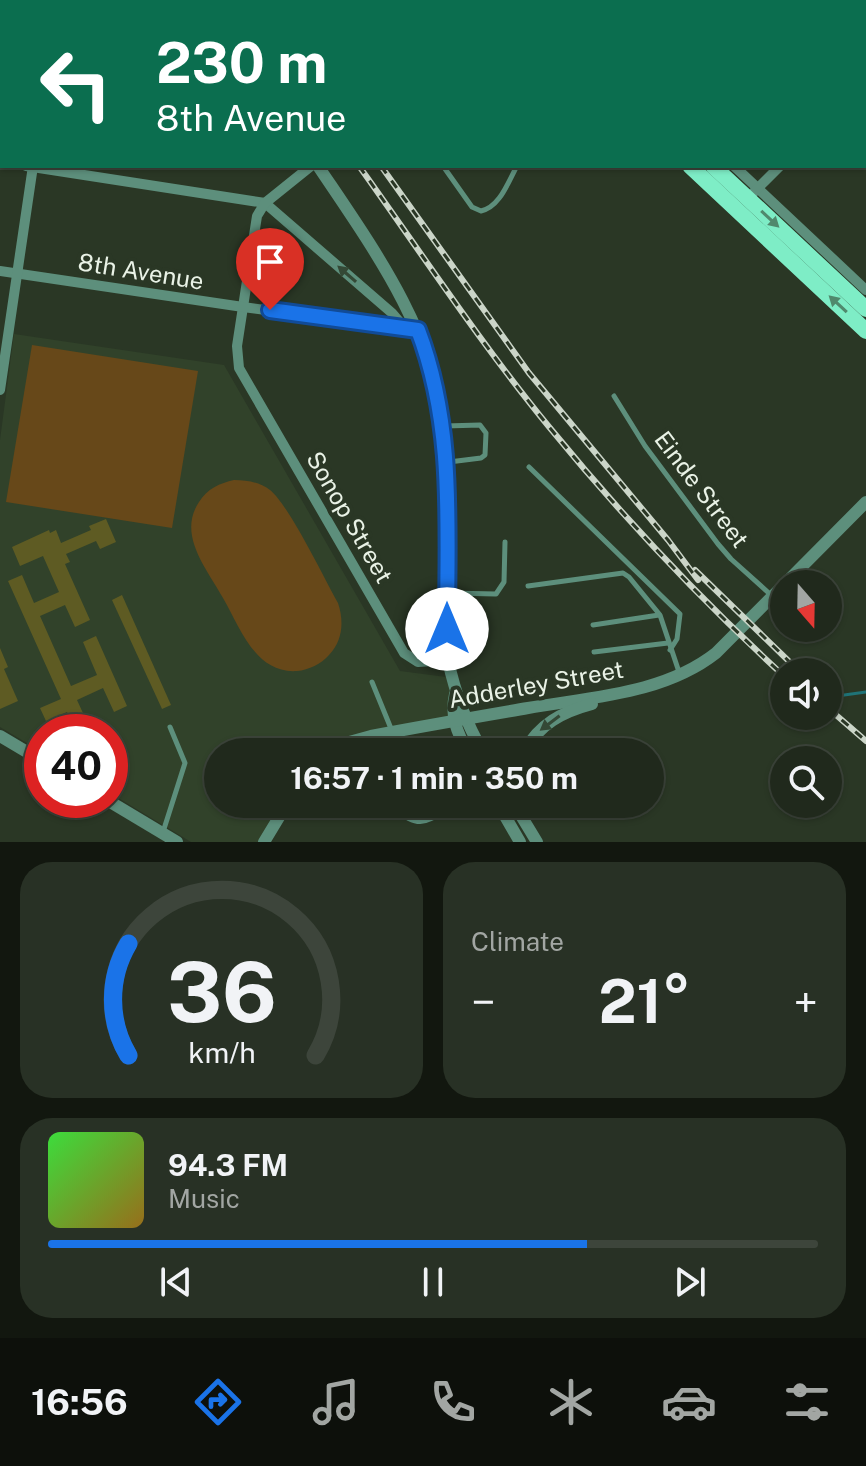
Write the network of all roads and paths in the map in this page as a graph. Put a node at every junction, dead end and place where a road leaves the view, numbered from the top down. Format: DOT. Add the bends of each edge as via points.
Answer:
graph roads {
  1 [pos="33,168"];
  2 [pos="46,168"];
  3 [pos="309,168"];
  4 [pos="319,168"];
  5 [pos="444,168"];
  6 [pos="516,168"];
  7 [pos="693,168"];
  8 [pos="715,168"];
  9 [pos="735,168"];
  10 [pos="778,168"];
  11 [pos="747,199"];
  12 [pos="265,203"];
  13 [pos="0,271"];
  14 [pos="16,273"];
  15 [pos="866,290"];
  16 [pos="243,307"];
  17 [pos="866,309"];
  18 [pos="404,327"];
  19 [pos="418,330"];
  20 [pos="866,331"];
  21 [pos="0,390"];
  22 [pos="614,396"];
  23 [pos="444,426"];
  24 [pos="446,462"];
  25 [pos="529,467"];
  26 [pos="866,502"];
  27 [pos="505,542"];
  28 [pos="798,570"];
  29 [pos="528,586"];
  30 [pos="447,593"];
  31 [pos="770,594"];
  32 [pos="770,598"];
  33 [pos="660,615"];
  34 [pos="593,625"];
  35 [pos="668,643"];
  36 [pos="670,650"];
  37 [pos="594,652"];
  38 [pos="448,660"];
  39 [pos="678,677"];
  40 [pos="372,682"];
  41 [pos="460,719"];
  42 [pos="170,727"];
  43 [pos="393,732"];
  44 [pos="0,736"];
  45 [pos="363,738"];
  46 [pos="460,738"];
  47 [pos="473,738"];
  48 [pos="533,738"];
  49 [pos="24,750"];
  50 [pos="128,813"];
  51 [pos="279,818"];
  52 [pos="406,818"];
  53 [pos="431,818"];
  54 [pos="506,818"];
  55 [pos="523,818"];
  56 [pos="162,833"];
  57 [pos="177,842"];
  58 [pos="264,842"];
  59 [pos="520,842"];
  60 [pos="537,842"];
  1 -- 14 [label="street"];
  2 -- 12 [label="street"];
  3 -- 12 [label="street"];
  4 -- 19 [label="street" via="396,286"];
  5 -- 6 [label="lane" via="472,207 481,211 501,196"];
  7 -- 11 [label="main road"];
  8 -- 11 [label="main road"];
  9 -- 11 [label="street"];
  10 -- 11 [label="street"];
  11 -- 15 [label="street"];
  11 -- 17 [label="main road, one-way"];
  20 -- 11 [label="main road, one-way"];
  12 -- 16 [label="street" via="257,216"];
  18 -- 12 [label="street, one-way"];
  13 -- 14 [label="street, 8th Avenue"];
  14 -- 16 [label="street, 8th Avenue"];
  14 -- 21 [label="street"];
  16 -- 18 [label="street, 8th Avenue"];
  16 -- 38 [label="street, Sonop Street" via="240,372 404,653 418,662"];
  18 -- 19 [label="street, 8th Avenue"];
  19 -- 23 [label="street"];
  22 -- 31 [label="lane, Einde Street" via="718,544"];
  23 -- 24 [label="street"];
  23 -- 24 [label="lane" via="480,425 486,433 481,458"];
  24 -- 30 [label="street"];
  25 -- 36 [label="lane" via="680,614"];
  26 -- 28 [label="street, Adderley Street"];
  27 -- 30 [label="lane" via="504,582 496,594"];
  29 -- 33 [label="lane" via="623,573"];
  30 -- 38 [label="street"];
  32 -- 39 [label="street, Adderley Street" via="716,653"];
  33 -- 34 [label="lane"];
  33 -- 35 [label="lane"];
  35 -- 36 [label="lane"];
  35 -- 37 [label="lane"];
  36 -- 39 [label="lane"];
  38 -- 41 [label="street" via="461,703"];
  39 -- 41 [label="street, Adderley Street"];
  39 -- 48 [label="street, one-way" via="573,709"];
  40 -- 43 [label="lane"];
  41 -- 43 [label="street, Adderley Street"];
  41 -- 46 [label="street"];
  41 -- 47 [label="street"];
  42 -- 56 [label="lane" via="185,763"];
  43 -- 45 [label="street, Adderley Street"];
  44 -- 49 [label="street"];
  50 -- 56 [label="street"];
  51 -- 58 [label="street"];
  52 -- 53 [label="lane" via="416,823"];
  54 -- 59 [label="street"];
  55 -- 60 [label="street"];
  56 -- 57 [label="street"];
}
